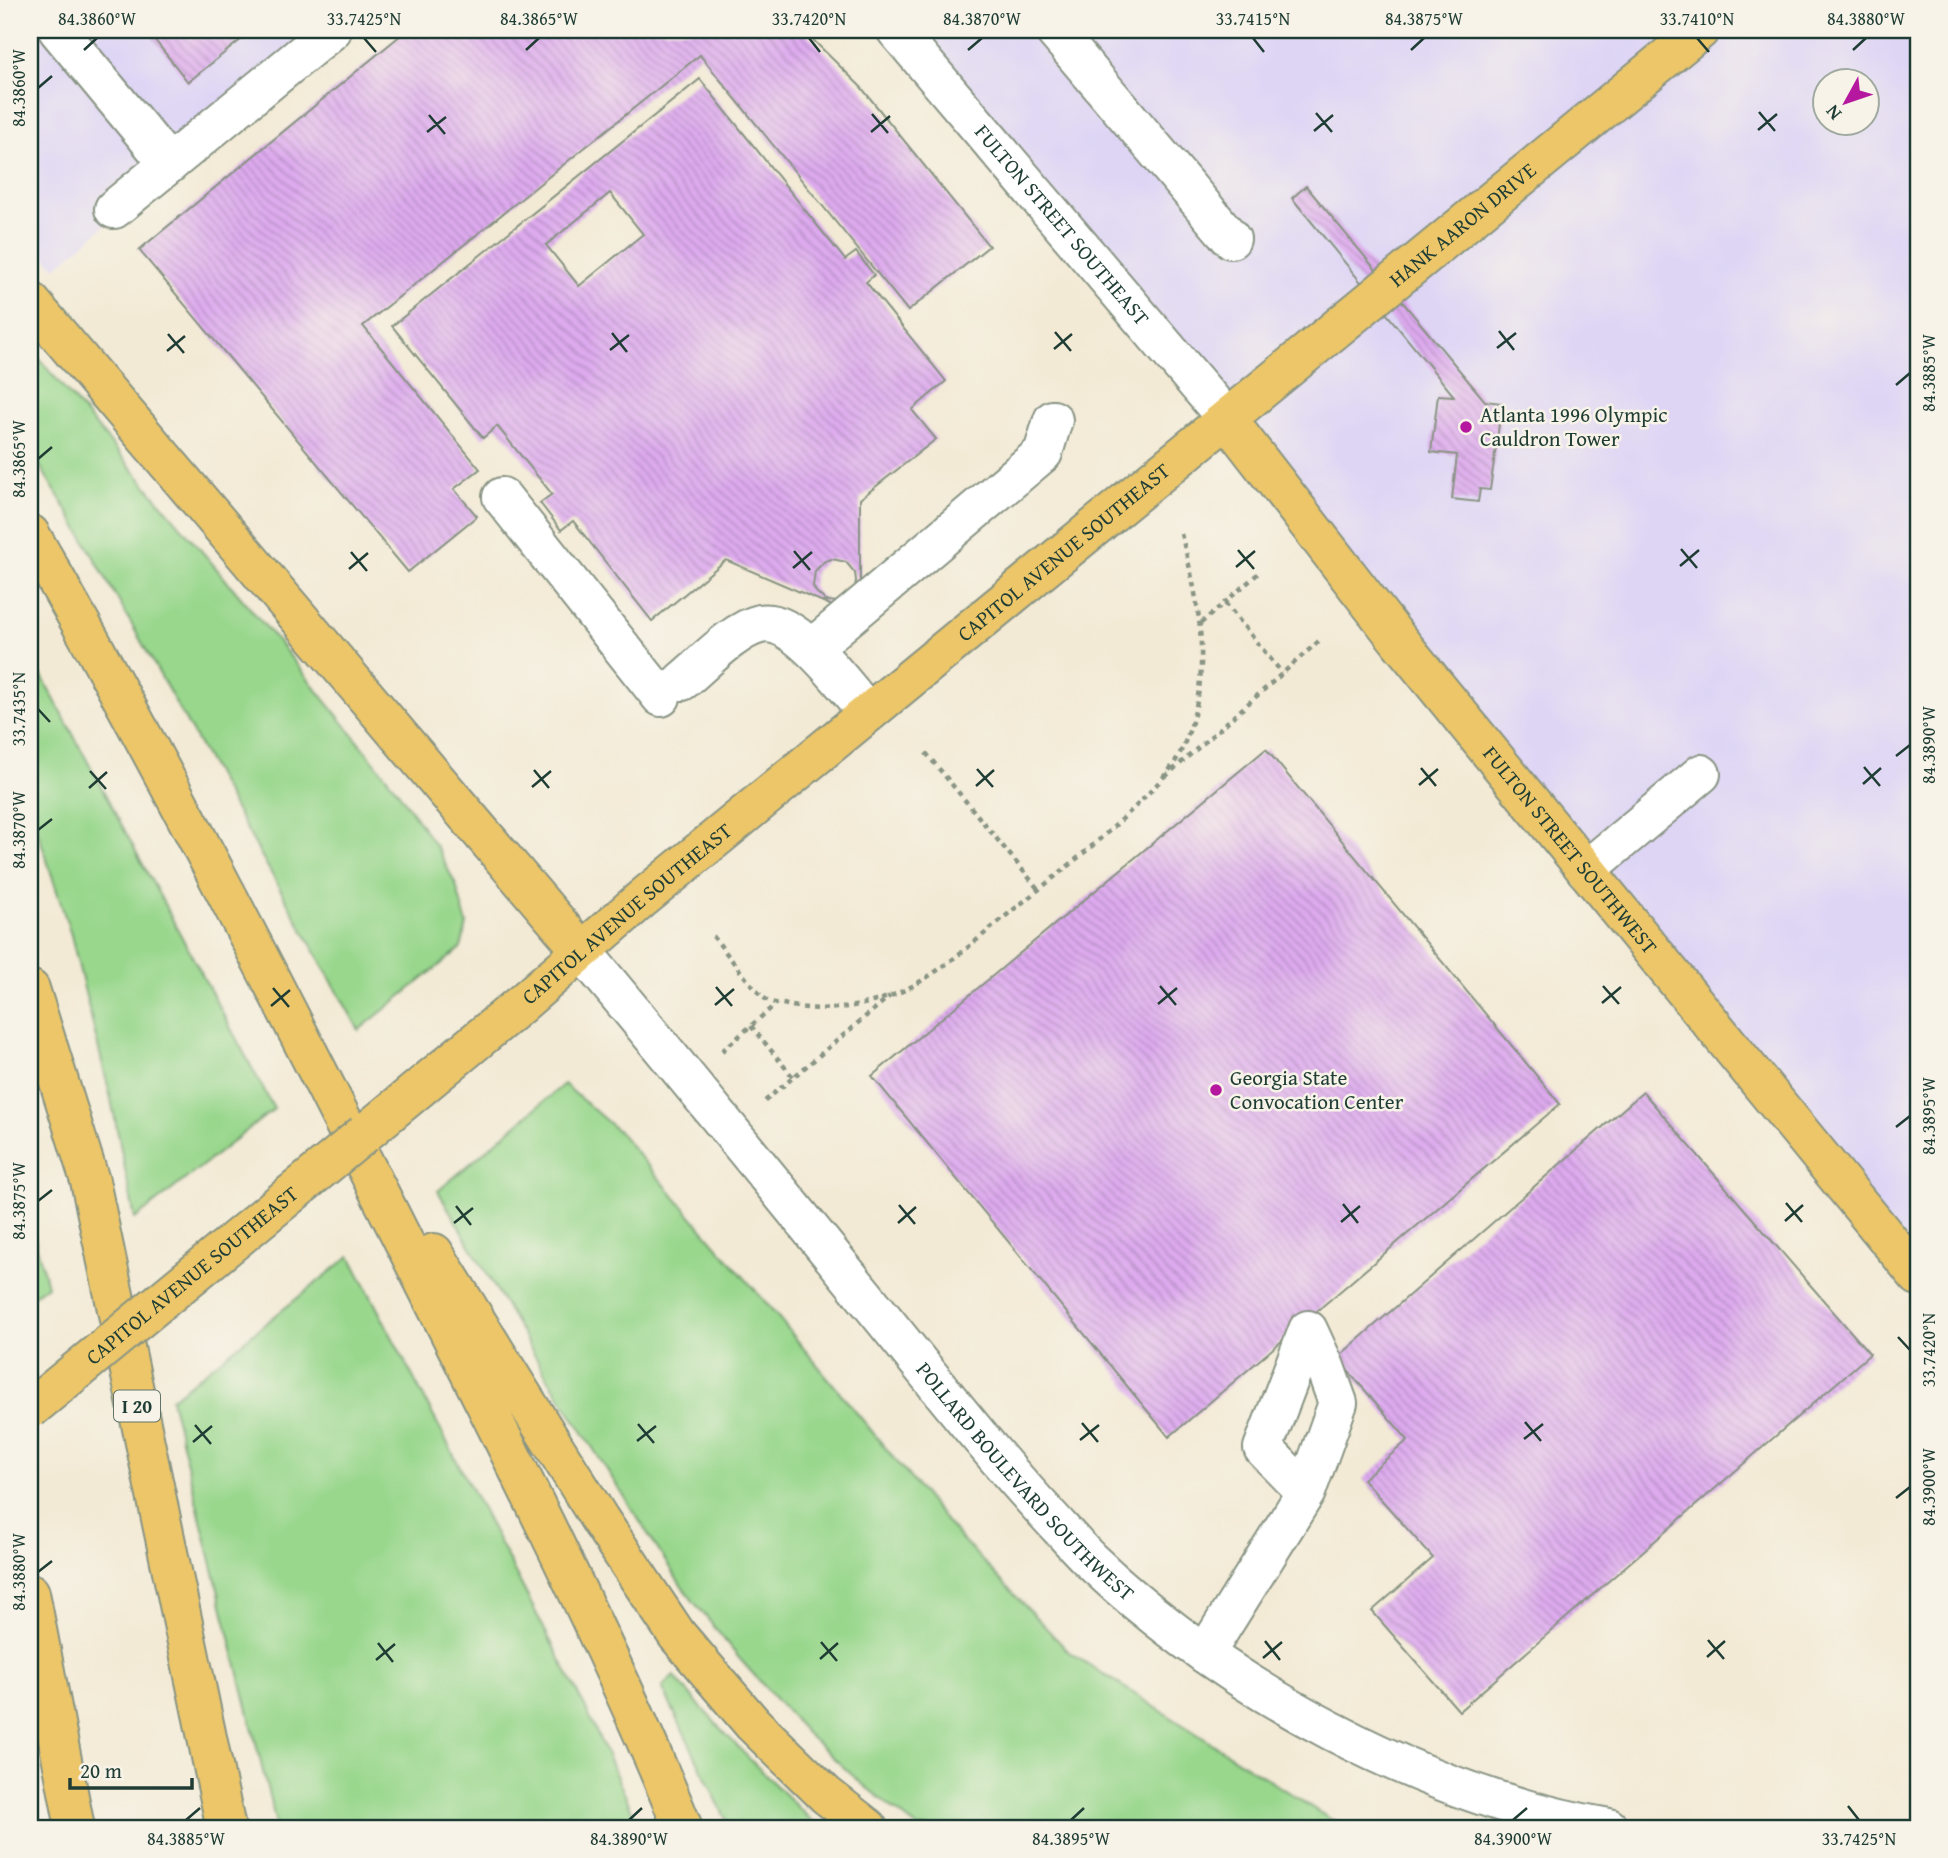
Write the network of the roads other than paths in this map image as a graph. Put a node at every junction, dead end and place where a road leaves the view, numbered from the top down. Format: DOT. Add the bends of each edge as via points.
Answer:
graph roads {
  1 [pos="58,30"];
  2 [pos="332,30"];
  3 [pos="895,30"];
  4 [pos="1054,30"];
  5 [pos="1700,30"];
  6 [pos="169,164"];
  7 [pos="114,209"];
  8 [pos="1231,239"];
  9 [pos="30,302"];
  10 [pos="1227,419"];
  11 [pos="1053,421"];
  12 [pos="502,497"];
  13 [pos="30,534"];
  14 [pos="812,648"];
  15 [pos="868,713"];
  16 [pos="1701,774"];
  17 [pos="1586,870"];
  18 [pos="581,950"];
  19 [pos="30,989"];
  20 [pos="313,1060"];
  21 [pos="1915,1266"];
  22 [pos="30,1409"];
  23 [pos="1306,1492"];
  24 [pos="30,1593"];
  25 [pos="1205,1654"];
  26 [pos="75,1828"];
  27 [pos="226,1828"];
  28 [pos="683,1828"];
  29 [pos="868,1828"];
  30 [pos="1609,1828"];
  1 -- 6 [label="street"];
  2 -- 6 [label="street"];
  3 -- 10 [label="street, FULTON STREET SOUTHEAST"];
  4 -- 8 [label="street"];
  5 -- 10 [label="main road, HANK AARON DRIVE"];
  6 -- 7 [label="street"];
  9 -- 18 [label="main road"];
  10 -- 15 [label="main road, CAPITOL AVENUE SOUTHEAST"];
  10 -- 17 [label="main road, FULTON STREET SOUTHWEST" via="1400,642"];
  11 -- 14 [label="street" via="1043,453"];
  12 -- 14 [label="street" via="671,689 739,634 761,624 782,626"];
  13 -- 20 [label="main road"];
  14 -- 15 [label="street"];
  15 -- 18 [label="main road, CAPITOL AVENUE SOUTHEAST"];
  16 -- 17 [label="street"];
  17 -- 21 [label="main road, FULTON STREET SOUTHWEST"];
  18 -- 22 [label="main road, CAPITOL AVENUE SOUTHEAST, bridge"];
  18 -- 25 [label="street, POLLARD BOULEVARD SOUTHWEST" via="1010,1474 1090,1559"];
  19 -- 27 [label="main road, I 20" via="90,1181"];
  20 -- 28 [label="main road" via="564,1562 640,1722"];
  20 -- 29 [label="main road" via="593,1509 677,1635 753,1724 825,1795"];
  23 -- 25 [label="street"];
  24 -- 26 [label="main road"];
  25 -- 30 [label="street, POLLARD BOULEVARD SOUTHWEST" via="1307,1718 1392,1758 1469,1791"];
}
